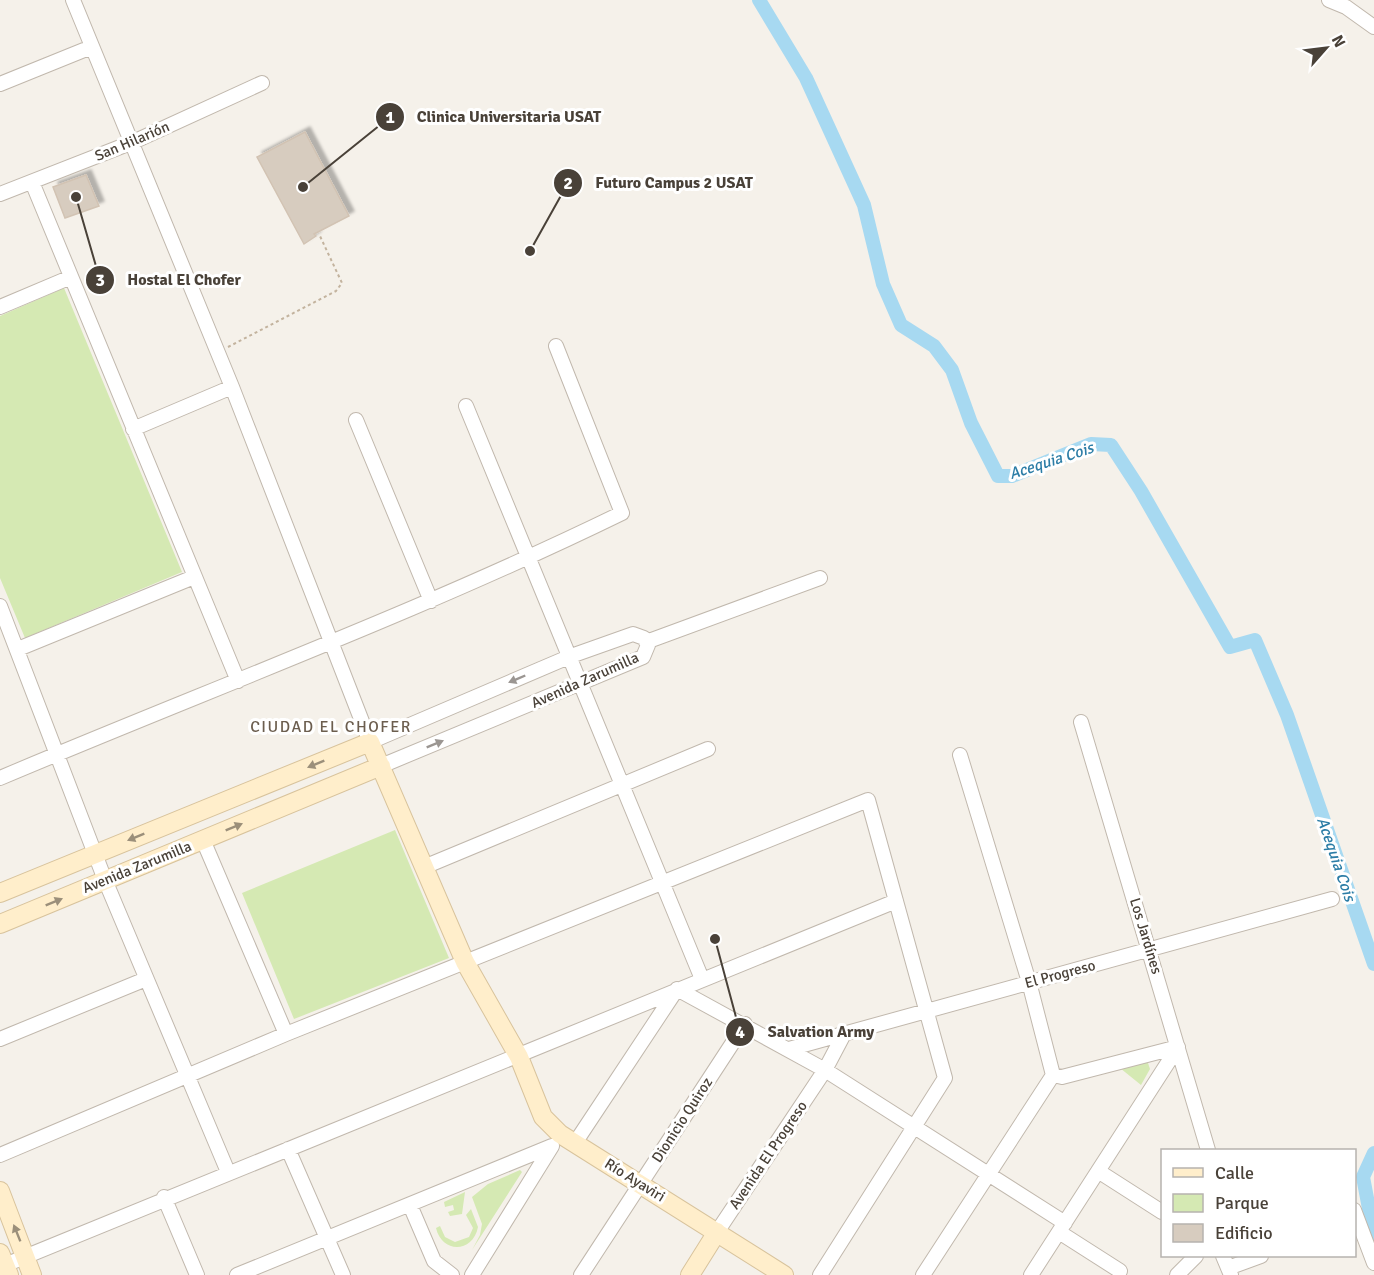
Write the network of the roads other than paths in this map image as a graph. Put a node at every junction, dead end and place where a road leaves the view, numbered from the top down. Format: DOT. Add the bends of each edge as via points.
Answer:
graph roads {
  1 [pos="73,0"];
  2 [pos="1329,0"];
  3 [pos="1374,27"];
  4 [pos="92,50"];
  5 [pos="262,83"];
  6 [pos="0,84"];
  7 [pos="133,142"];
  8 [pos="32,182"];
  9 [pos="1,190"];
  10 [pos="71,277"];
  11 [pos="0,307"];
  12 [pos="556,346"];
  13 [pos="232,387"];
  14 [pos="466,406"];
  15 [pos="356,420"];
  16 [pos="134,429"];
  17 [pos="529,558"];
  18 [pos="194,577"];
  19 [pos="820,578"];
  20 [pos="431,601"];
  21 [pos="0,606"];
  22 [pos="646,642"];
  23 [pos="331,643"];
  24 [pos="18,649"];
  25 [pos="571,656"];
  26 [pos="238,681"];
  27 [pos="582,684"];
  28 [pos="1081,722"];
  29 [pos="370,742"];
  30 [pos="708,749"];
  31 [pos="57,754"];
  32 [pos="960,755"];
  33 [pos="381,766"];
  34 [pos="0,778"];
  35 [pos="622,786"];
  36 [pos="203,840"];
  37 [pos="95,854"];
  38 [pos="424,867"];
  39 [pos="105,880"];
  40 [pos="662,883"];
  41 [pos="0,893"];
  42 [pos="1332,899"];
  43 [pos="896,901"];
  44 [pos="0,924"];
  45 [pos="1150,949"];
  46 [pos="465,962"];
  47 [pos="146,979"];
  48 [pos="702,979"];
  49 [pos="1029,982"];
  50 [pos="676,989"];
  51 [pos="927,1011"];
  52 [pos="745,1024"];
  53 [pos="286,1034"];
  54 [pos="844,1034"];
  55 [pos="0,1039"];
  56 [pos="1178,1047"];
  57 [pos="789,1049"];
  58 [pos="519,1057"];
  59 [pos="825,1070"];
  60 [pos="1053,1075"];
  61 [pos="187,1076"];
  62 [pos="914,1127"];
  63 [pos="562,1141"];
  64 [pos="288,1149"];
  65 [pos="1208,1149"];
  66 [pos="0,1155"];
  67 [pos="1098,1171"];
  68 [pos="228,1172"];
  69 [pos="988,1175"];
  70 [pos="640,1184"];
  71 [pos="0,1191"];
  72 [pos="164,1197"];
  73 [pos="410,1205"];
  74 [pos="1161,1211"];
  75 [pos="1356,1218"];
  76 [pos="1062,1228"];
  77 [pos="717,1232"];
  78 [pos="328,1240"];
  79 [pos="26,1255"];
  80 [pos="1195,1257"];
  81 [pos="1258,1257"];
  82 [pos="1374,1263"];
  83 [pos="3,1265"];
  84 [pos="1228,1266"];
  85 [pos="1120,1271"];
  86 [pos="1036,1273"];
  87 [pos="32,1275"];
  88 [pos="197,1275"];
  89 [pos="237,1275"];
  90 [pos="343,1275"];
  91 [pos="452,1275"];
  92 [pos="472,1275"];
  93 [pos="580,1275"];
  94 [pos="690,1275"];
  95 [pos="784,1275"];
  96 [pos="820,1275"];
  97 [pos="923,1275"];
  98 [pos="1177,1275"];
  1 -- 4 [label="street"];
  2 -- 3 [label="street"];
  4 -- 6 [label="street"];
  4 -- 7 [label="street"];
  5 -- 7 [label="street, San Hilarión"];
  7 -- 8 [label="street, San Hilarión"];
  7 -- 13 [label="street"];
  8 -- 9 [label="street, San Hilarión"];
  8 -- 10 [label="street"];
  10 -- 11 [label="street"];
  10 -- 16 [label="street"];
  12 -- 17 [label="street" via="622,513"];
  13 -- 16 [label="street"];
  13 -- 23 [label="street"];
  14 -- 17 [label="street"];
  15 -- 20 [label="street"];
  16 -- 18 [label="street"];
  17 -- 20 [label="street"];
  17 -- 25 [label="street"];
  18 -- 24 [label="street"];
  18 -- 26 [label="street"];
  19 -- 22 [label="street"];
  20 -- 23 [label="street"];
  21 -- 24 [label="street"];
  22 -- 25 [label="street, Avenida Zarumilla" via="633,634"];
  22 -- 27 [label="street, Avenida Zarumilla" via="643,657"];
  23 -- 26 [label="street"];
  23 -- 29 [label="street"];
  24 -- 31 [label="street"];
  25 -- 27 [label="street"];
  25 -- 29 [label="street, Avenida Zarumilla, one-way"];
  26 -- 31 [label="street"];
  33 -- 27 [label="street, Avenida Zarumilla, one-way"];
  27 -- 35 [label="street"];
  28 -- 45 [label="street, Los Jardínes"];
  29 -- 33 [label="street, Río Ayaviri"];
  29 -- 37 [label="street, Avenida Zarumilla, one-way"];
  30 -- 35 [label="street"];
  31 -- 34 [label="street"];
  31 -- 37 [label="street"];
  32 -- 49 [label="street"];
  36 -- 33 [label="street, Avenida Zarumilla, one-way"];
  33 -- 38 [label="street, Río Ayaviri"];
  35 -- 38 [label="street"];
  35 -- 40 [label="street"];
  36 -- 39 [label="street, Avenida Zarumilla"];
  36 -- 53 [label="street"];
  37 -- 39 [label="street"];
  37 -- 41 [label="street, Avenida Zarumilla"];
  38 -- 46 [label="street, Río Ayaviri"];
  44 -- 39 [label="street, Avenida Zarumilla, one-way"];
  39 -- 47 [label="street"];
  40 -- 43 [label="street" via="868,800"];
  40 -- 46 [label="street"];
  40 -- 48 [label="street"];
  42 -- 45 [label="street, El Progreso"];
  43 -- 48 [label="street"];
  43 -- 51 [label="street"];
  45 -- 49 [label="street, El Progreso"];
  45 -- 56 [label="street, Los Jardínes"];
  46 -- 53 [label="street"];
  46 -- 58 [label="street, Río Ayaviri"];
  47 -- 55 [label="street"];
  47 -- 61 [label="street"];
  48 -- 50 [label="street"];
  49 -- 51 [label="street, El Progreso"];
  49 -- 60 [label="street"];
  50 -- 52 [label="street"];
  50 -- 58 [label="street"];
  50 -- 63 [label="street"];
  51 -- 54 [label="street, El Progreso"];
  51 -- 62 [label="street" via="945,1078"];
  52 -- 57 [label="street"];
  52 -- 70 [label="street, Dionicio Quiroz"];
  53 -- 61 [label="street"];
  54 -- 57 [label="street, El Progreso"];
  54 -- 59 [label="street, Avenida El Progreso"];
  56 -- 60 [label="street" via="1062,1077"];
  56 -- 65 [label="street, Los Jardínes"];
  56 -- 67 [label="street"];
  57 -- 59 [label="street"];
  58 -- 63 [label="street, Río Ayaviri" via="543,1117"];
  58 -- 64 [label="street"];
  59 -- 62 [label="street"];
  59 -- 77 [label="street, Avenida El Progreso"];
  60 -- 69 [label="street"];
  61 -- 66 [label="street"];
  61 -- 68 [label="street"];
  62 -- 69 [label="street"];
  62 -- 96 [label="street"];
  63 -- 70 [label="street, Río Ayaviri"];
  63 -- 73 [label="street"];
  63 -- 92 [label="street"];
  64 -- 68 [label="street"];
  64 -- 78 [label="street"];
  67 -- 74 [label="street"];
  67 -- 76 [label="street"];
  68 -- 72 [label="street"];
  69 -- 76 [label="street"];
  69 -- 97 [label="street"];
  70 -- 77 [label="street, Río Ayaviri"];
  70 -- 93 [label="street, Dionicio Quiroz"];
  79 -- 71 [label="street, one-way"];
  72 -- 79 [label="street"];
  72 -- 88 [label="street"];
  73 -- 78 [label="street"];
  73 -- 91 [label="street" via="434,1261"];
  75 -- 82 [label="street"];
  76 -- 85 [label="street"];
  76 -- 86 [label="street"];
  77 -- 94 [label="street, Avenida El Progreso"];
  77 -- 95 [label="street, Río Ayaviri"];
  78 -- 89 [label="street"];
  78 -- 90 [label="street"];
  79 -- 83 [label="street"];
  79 -- 87 [label="street"];
  80 -- 98 [label="street"];
  81 -- 84 [label="street"];
}
